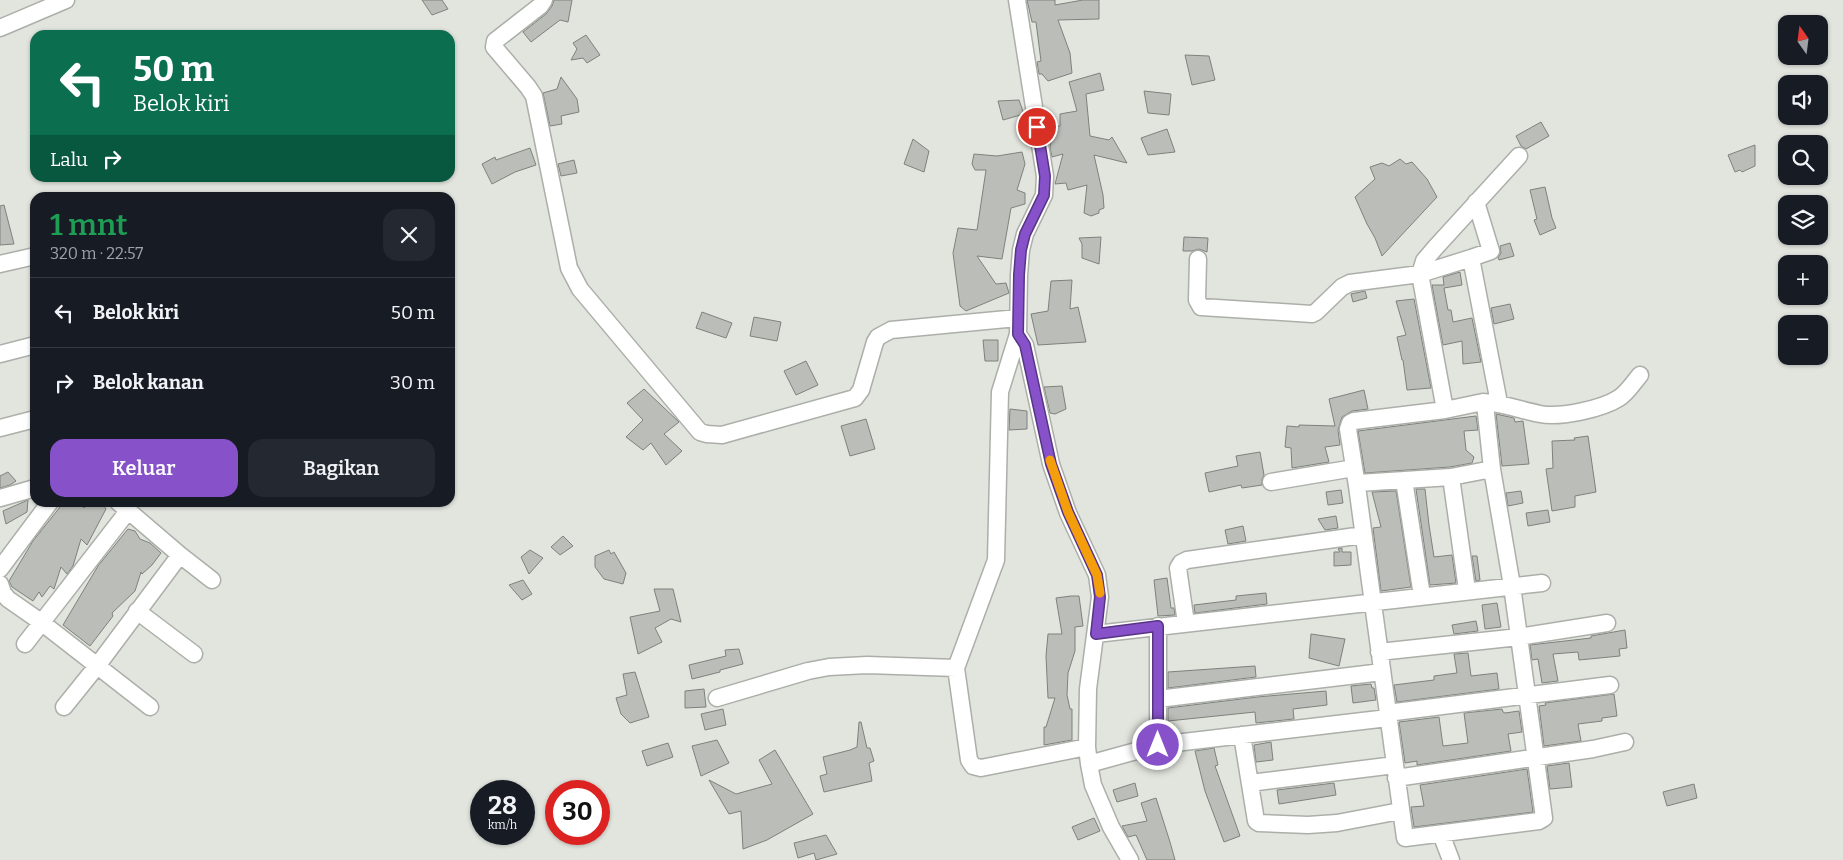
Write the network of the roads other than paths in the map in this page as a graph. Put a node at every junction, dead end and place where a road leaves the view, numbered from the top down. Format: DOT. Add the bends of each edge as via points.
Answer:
graph roads {
  1 [pos="66,0"];
  2 [pos="544,0"];
  3 [pos="1017,0"];
  4 [pos="0,28"];
  5 [pos="1519,156"];
  6 [pos="1476,202"];
  7 [pos="30,257"];
  8 [pos="1471,258"];
  9 [pos="1198,259"];
  10 [pos="0,264"];
  11 [pos="1420,274"];
  12 [pos="1018,326"];
  13 [pos="30,346"];
  14 [pos="0,354"];
  15 [pos="1640,375"];
  16 [pos="1491,403"];
  17 [pos="1445,410"];
  18 [pos="30,420"];
  19 [pos="0,428"];
  20 [pos="1354,468"];
  21 [pos="1492,469"];
  22 [pos="1450,477"];
  23 [pos="1404,480"];
  24 [pos="1271,482"];
  25 [pos="1356,486"];
  26 [pos="30,489"];
  27 [pos="0,498"];
  28 [pos="46,507"];
  29 [pos="123,507"];
  30 [pos="1363,535"];
  31 [pos="180,554"];
  32 [pos="0,569"];
  33 [pos="212,580"];
  34 [pos="1542,583"];
  35 [pos="0,584"];
  36 [pos="1512,586"];
  37 [pos="1467,590"];
  38 [pos="1422,596"];
  39 [pos="1372,602"];
  40 [pos="137,611"];
  41 [pos="41,622"];
  42 [pos="1186,623"];
  43 [pos="1606,623"];
  44 [pos="1158,626"];
  45 [pos="1096,634"];
  46 [pos="1518,637"];
  47 [pos="25,644"];
  48 [pos="1379,652"];
  49 [pos="194,654"];
  50 [pos="97,666"];
  51 [pos="956,668"];
  52 [pos="1382,672"];
  53 [pos="1610,685"];
  54 [pos="1527,696"];
  55 [pos="717,698"];
  56 [pos="1158,698"];
  57 [pos="64,707"];
  58 [pos="150,707"];
  59 [pos="1388,716"];
  60 [pos="1242,735"];
  61 [pos="1625,742"];
  62 [pos="1158,745"];
  63 [pos="1087,747"];
  64 [pos="1536,756"];
  65 [pos="1089,764"];
  66 [pos="1395,771"];
  67 [pos="1250,783"];
  68 [pos="1400,811"];
  69 [pos="1440,834"];
  70 [pos="1130,860"];
  71 [pos="1451,860"];
  1 -- 4 [label="street"];
  2 -- 12 [label="street" via="496,41 494,47 534,96 569,268 580,289 700,432 722,435 855,398 875,342 891,330"];
  3 -- 12 [label="street" via="1045,176 1044,195 1021,250"];
  5 -- 6 [label="street"];
  6 -- 8 [label="street" via="1491,251"];
  6 -- 11 [label="street" via="1424,261"];
  7 -- 10 [label="street"];
  8 -- 11 [label="street"];
  8 -- 16 [label="street"];
  9 -- 11 [label="street" via="1198,304 1214,309 1312,314 1350,283"];
  11 -- 17 [label="street"];
  12 -- 45 [label="street" via="1051,464 1068,512 1097,575 1100,597"];
  12 -- 51 [label="street" via="1000,392 996,560"];
  13 -- 14 [label="street"];
  15 -- 16 [label="street" via="1621,398 1563,416"];
  16 -- 17 [label="street"];
  16 -- 21 [label="street" via="1485,406"];
  17 -- 20 [label="street" via="1350,423 1348,429"];
  18 -- 19 [label="street"];
  20 -- 24 [label="street"];
  20 -- 25 [label="street"];
  21 -- 22 [label="street"];
  21 -- 36 [label="street"];
  22 -- 23 [label="street"];
  22 -- 37 [label="street"];
  23 -- 25 [label="street" via="1358,483"];
  23 -- 38 [label="street"];
  25 -- 30 [label="street"];
  26 -- 27 [label="street"];
  28 -- 32 [label="street"];
  29 -- 31 [label="street"];
  29 -- 41 [label="street"];
  30 -- 39 [label="street"];
  30 -- 42 [label="street" via="1187,560 1178,568"];
  31 -- 33 [label="street"];
  31 -- 40 [label="street"];
  34 -- 36 [label="street"];
  35 -- 41 [label="street" via="8,599"];
  36 -- 37 [label="street"];
  36 -- 46 [label="street"];
  37 -- 38 [label="street"];
  38 -- 39 [label="street"];
  39 -- 42 [label="street"];
  39 -- 48 [label="street"];
  40 -- 49 [label="street"];
  40 -- 50 [label="street"];
  41 -- 47 [label="street"];
  41 -- 50 [label="street"];
  42 -- 44 [label="street"];
  43 -- 46 [label="street"];
  44 -- 45 [label="street"];
  44 -- 56 [label="street"];
  45 -- 63 [label="street" via="1088,689"];
  46 -- 48 [label="street"];
  46 -- 54 [label="street"];
  48 -- 52 [label="street"];
  50 -- 57 [label="street"];
  50 -- 58 [label="street"];
  51 -- 55 [label="street" via="867,664 829,667"];
  51 -- 63 [label="street" via="969,760 973,766 981,768"];
  52 -- 56 [label="street"];
  52 -- 59 [label="street"];
  53 -- 54 [label="street"];
  54 -- 59 [label="street"];
  54 -- 64 [label="street"];
  56 -- 62 [label="street"];
  59 -- 60 [label="street"];
  59 -- 66 [label="street"];
  60 -- 62 [label="street"];
  60 -- 67 [label="street"];
  61 -- 64 [label="street"];
  62 -- 65 [label="street"];
  63 -- 65 [label="street"];
  64 -- 66 [label="street"];
  64 -- 69 [label="street" via="1544,818"];
  65 -- 70 [label="street" via="1093,785 1110,827"];
  66 -- 67 [label="street"];
  66 -- 68 [label="street"];
  67 -- 68 [label="street" via="1256,820 1262,824 1338,823"];
  68 -- 69 [label="street" via="1405,838"];
  69 -- 71 [label="street"];
}
